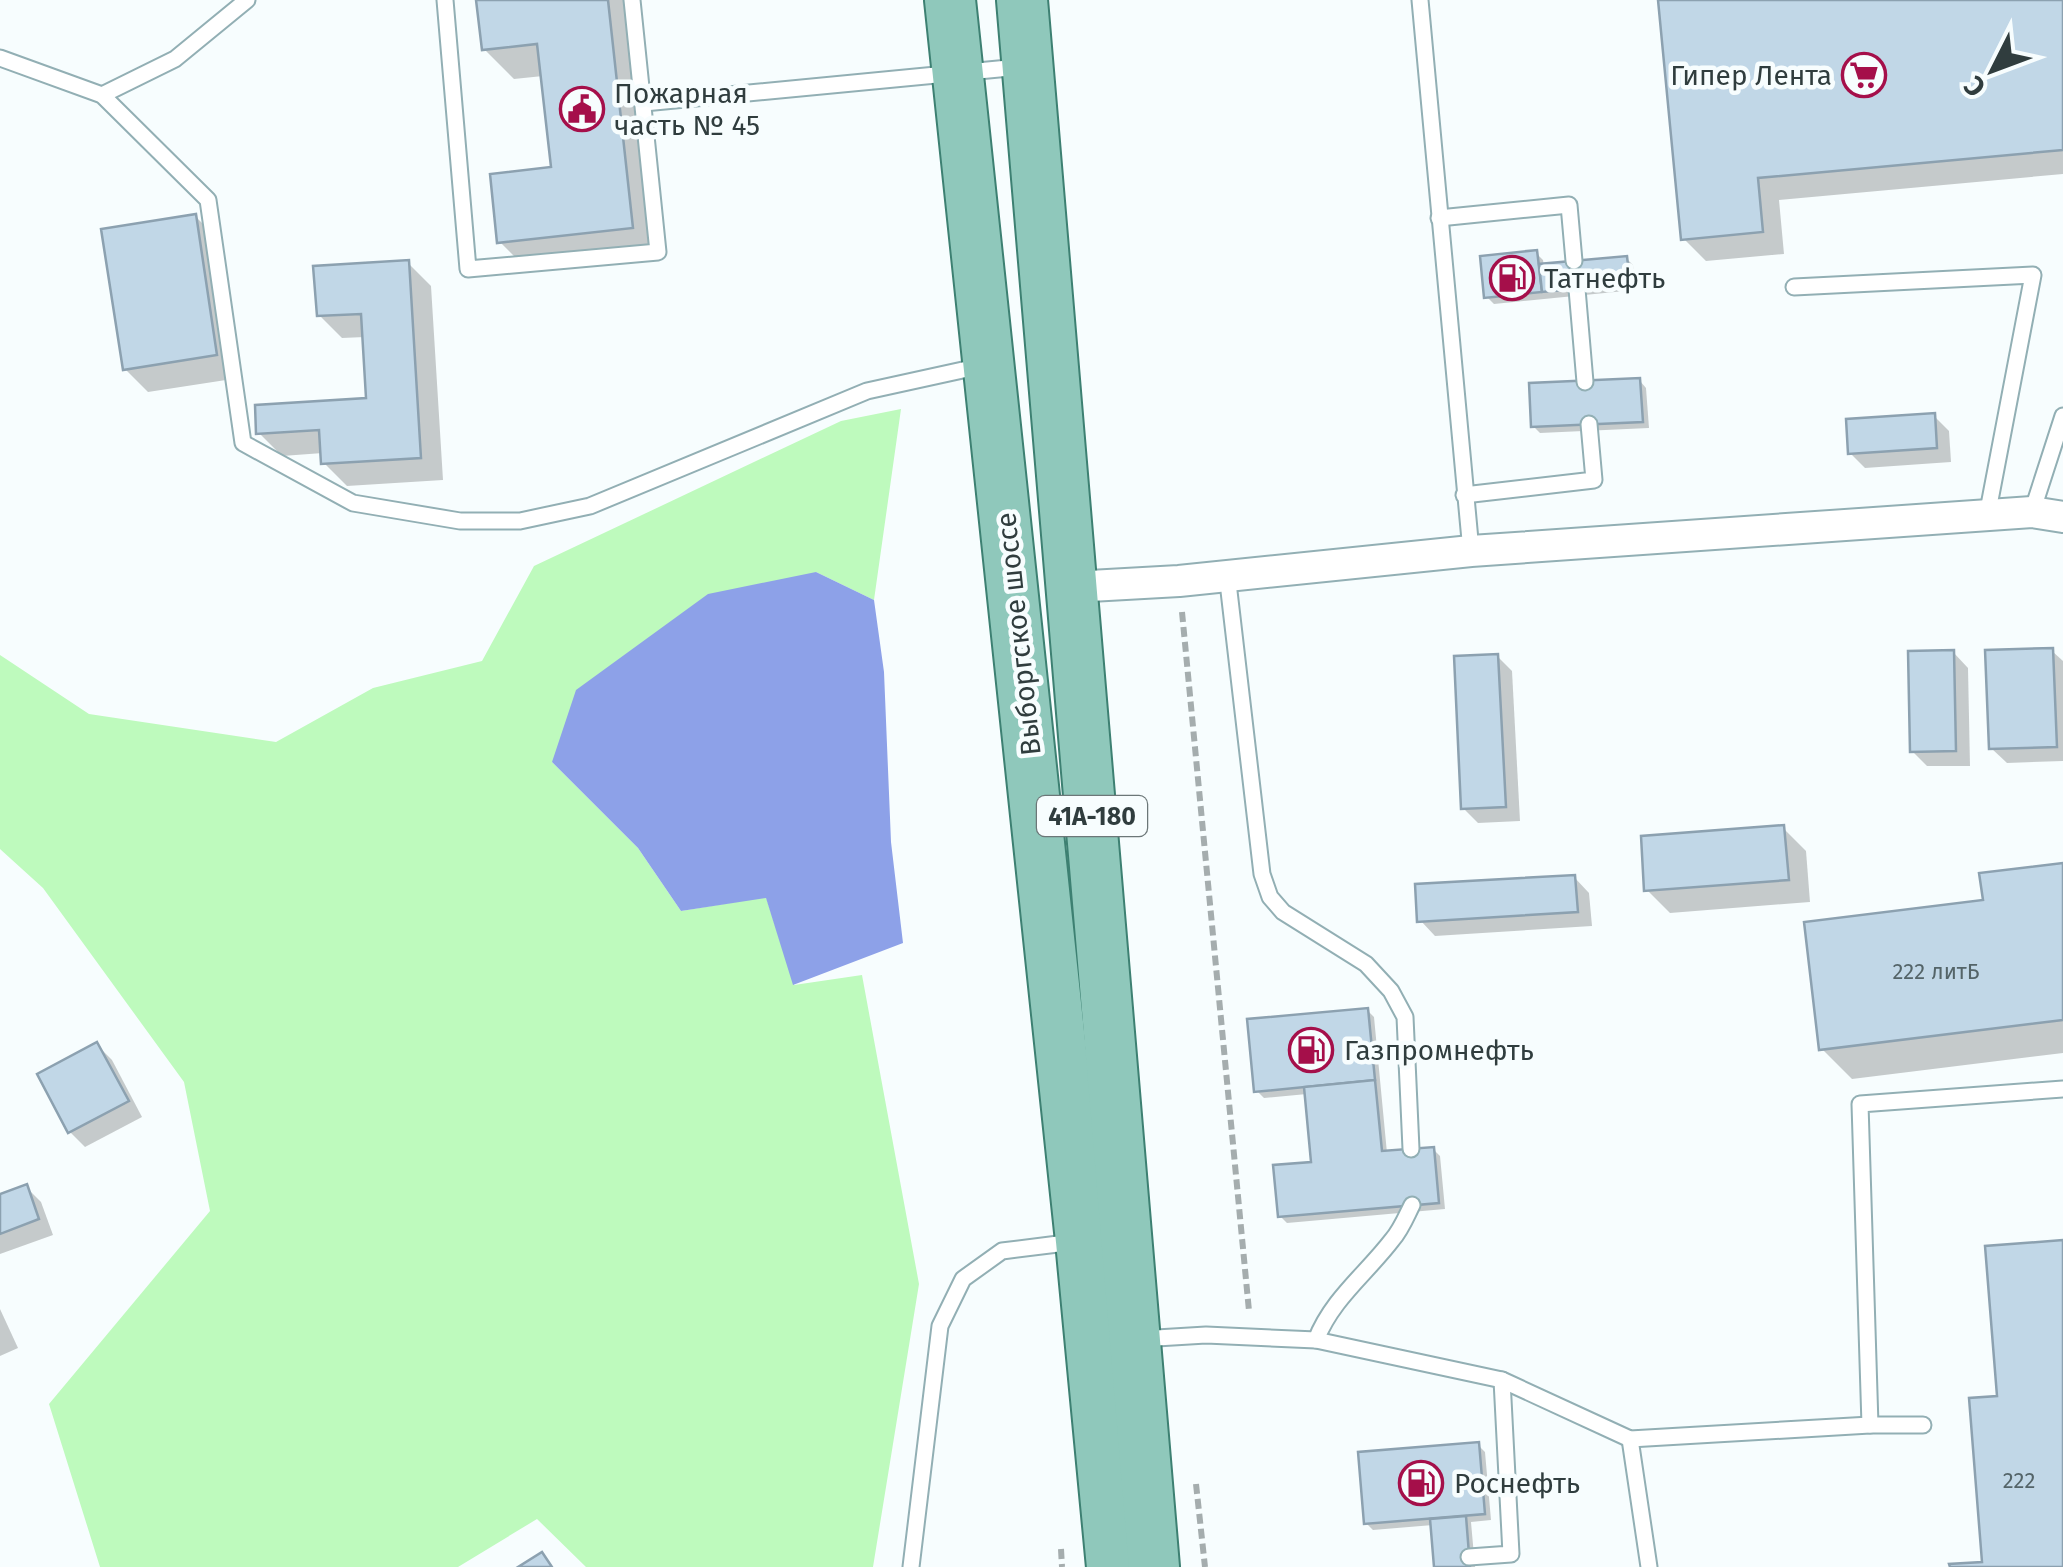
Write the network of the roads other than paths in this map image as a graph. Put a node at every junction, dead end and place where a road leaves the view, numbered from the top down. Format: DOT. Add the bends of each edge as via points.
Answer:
graph roads {
  1 [pos="247,0"];
  2 [pos="445,0"];
  3 [pos="632,0"];
  4 [pos="950,0"];
  5 [pos="1022,0"];
  6 [pos="1420,0"];
  7 [pos="0,58"];
  8 [pos="1028,66"];
  9 [pos="956,72"];
  10 [pos="102,96"];
  11 [pos="644,103"];
  12 [pos="1439,218"];
  13 [pos="1574,261"];
  14 [pos="1794,288"];
  15 [pos="1577,289"];
  16 [pos="990,364"];
  17 [pos="1585,382"];
  18 [pos="2063,416"];
  19 [pos="1589,424"];
  20 [pos="1464,495"];
  21 [pos="2032,512"];
  22 [pos="1987,516"];
  23 [pos="2063,517"];
  24 [pos="1471,550"];
  25 [pos="1227,574"];
  26 [pos="1072,586"];
  27 [pos="2063,1088"];
  28 [pos="1411,1149"];
  29 [pos="1412,1205"];
  30 [pos="1081,1241"];
  31 [pos="1136,1340"];
  32 [pos="1316,1340"];
  33 [pos="1502,1380"];
  34 [pos="1870,1425"];
  35 [pos="1923,1425"];
  36 [pos="1630,1440"];
  37 [pos="1469,1557"];
  38 [pos="911,1567"];
  39 [pos="1112,1567"];
  40 [pos="1154,1567"];
  41 [pos="1650,1567"];
  1 -- 10 [label="lane" via="175,60"];
  2 -- 11 [label="lane" via="468,269 658,252"];
  3 -- 11 [label="lane"];
  4 -- 9 [label="main road, Выборгское шоссе / 41А-180"];
  5 -- 8 [label="main road, Выборгское шоссе / 41А-180"];
  6 -- 12 [label="lane"];
  7 -- 10 [label="lane"];
  8 -- 9 [label="lane"];
  8 -- 26 [label="main road, Выборгское шоссе / 41А-180"];
  9 -- 11 [label="lane"];
  9 -- 16 [label="main road, Выборгское шоссе / 41А-180"];
  10 -- 16 [label="lane" via="208,200 243,444 353,503 460,521 520,521 590,506 867,390"];
  12 -- 13 [label="lane" via="1569,205"];
  12 -- 20 [label="lane"];
  14 -- 22 [label="lane" via="2033,275"];
  15 -- 17 [label="lane"];
  16 -- 30 [label="main road, Выборгское шоссе / 41А-180"];
  18 -- 21 [label="lane"];
  19 -- 20 [label="lane" via="1594,480"];
  20 -- 24 [label="lane"];
  21 -- 22 [label="street"];
  21 -- 23 [label="street"];
  22 -- 24 [label="street"];
  24 -- 25 [label="street"];
  25 -- 26 [label="street"];
  25 -- 28 [label="lane" via="1262,874 1283,912 1366,964 1391,991 1405,1017"];
  26 -- 31 [label="main road, Выборгское шоссе / 41А-180"];
  27 -- 34 [label="lane" via="1860,1104"];
  29 -- 32 [label="lane" via="1396,1236 1334,1306"];
  30 -- 38 [label="lane" via="1002,1251 963,1280 940,1326"];
  30 -- 39 [label="main road, Выборгское шоссе / 41А-180"];
  31 -- 32 [label="lane"];
  31 -- 40 [label="main road, Выборгское шоссе / 41А-180"];
  32 -- 33 [label="lane"];
  33 -- 36 [label="lane"];
  33 -- 37 [label="lane" via="1510,1554"];
  34 -- 35 [label="lane"];
  34 -- 36 [label="lane"];
  36 -- 41 [label="lane"];
}
